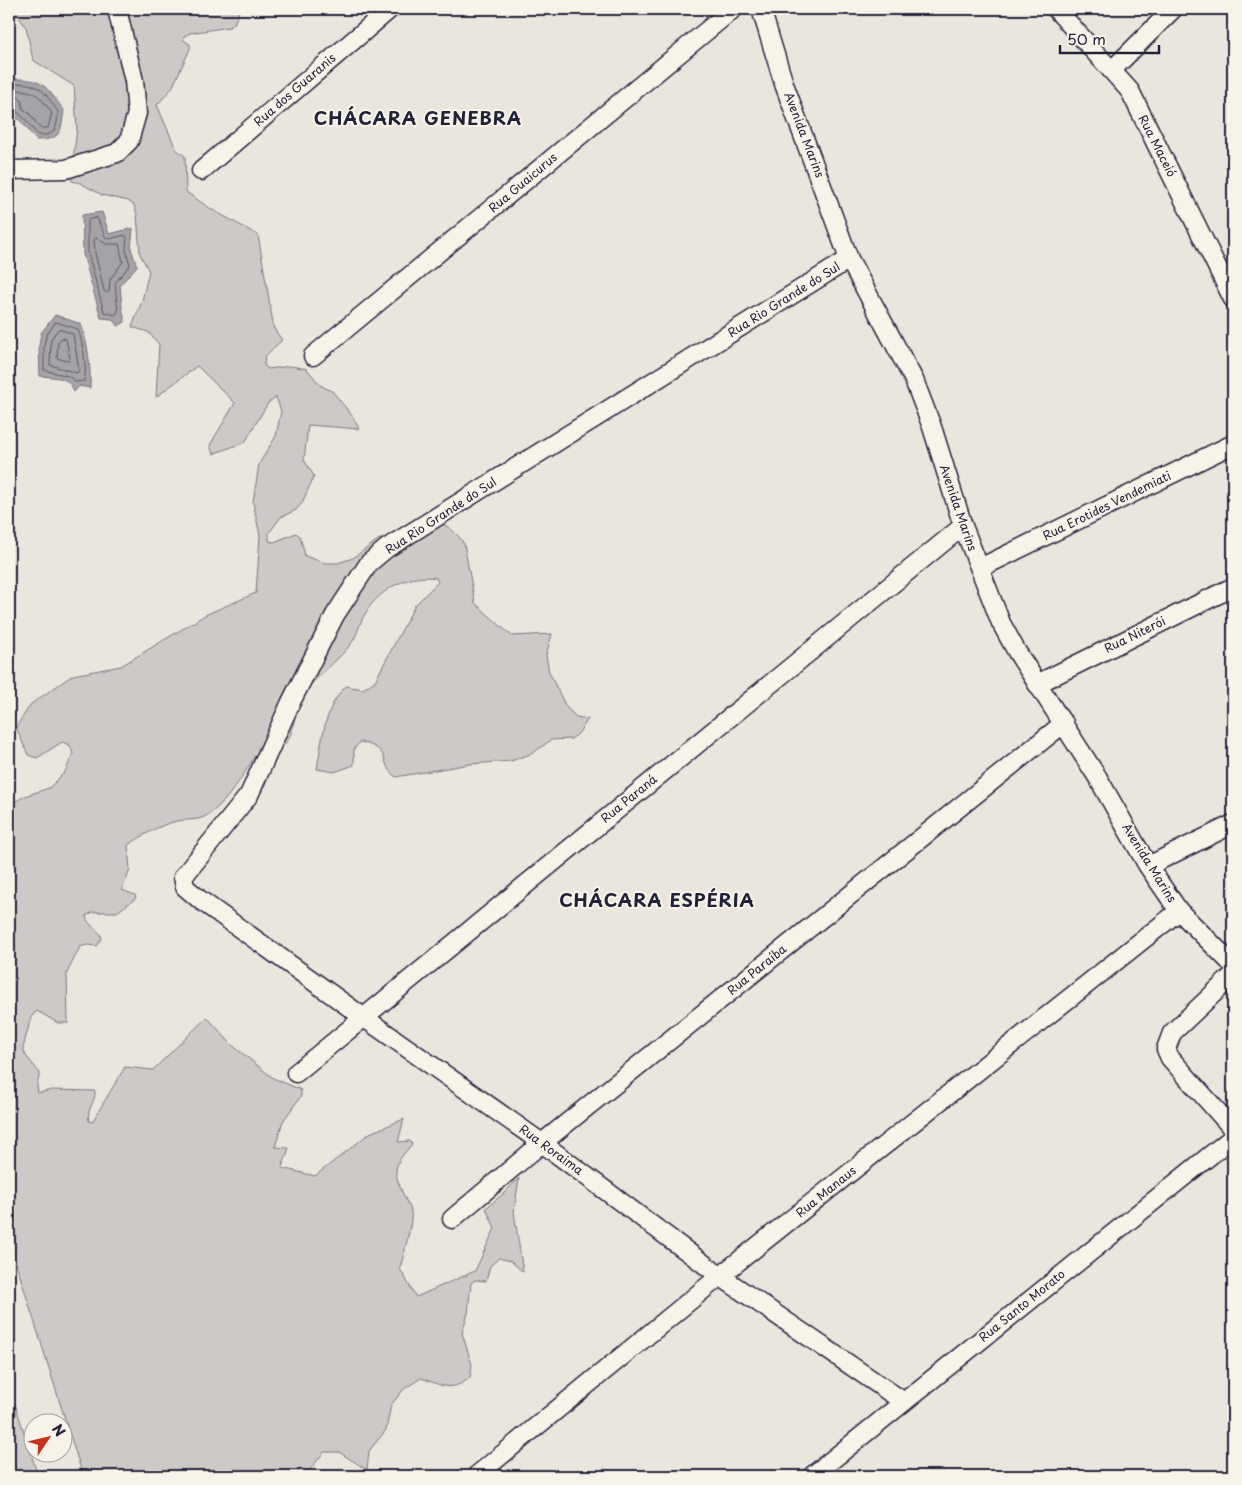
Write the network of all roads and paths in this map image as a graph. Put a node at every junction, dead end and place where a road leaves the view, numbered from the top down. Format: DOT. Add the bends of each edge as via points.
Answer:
graph roads {
  1 [pos="117,9"];
  2 [pos="390,9"];
  3 [pos="733,9"];
  4 [pos="761,9"];
  5 [pos="1056,9"];
  6 [pos="1172,9"];
  7 [pos="1112,70"];
  8 [pos="9,170"];
  9 [pos="201,171"];
  10 [pos="848,259"];
  11 [pos="1233,299"];
  12 [pos="313,356"];
  13 [pos="1233,444"];
  14 [pos="963,526"];
  15 [pos="980,568"];
  16 [pos="1233,587"];
  17 [pos="1037,684"];
  18 [pos="1064,723"];
  19 [pos="1233,824"];
  20 [pos="1148,866"];
  21 [pos="199,899"];
  22 [pos="1179,911"];
  23 [pos="1233,966"];
  24 [pos="1233,975"];
  25 [pos="363,1017"];
  26 [pos="296,1073"];
  27 [pos="1233,1129"];
  28 [pos="1233,1138"];
  29 [pos="542,1143"];
  30 [pos="452,1219"];
  31 [pos="720,1276"];
  32 [pos="904,1402"];
  33 [pos="476,1476"];
  34 [pos="812,1476"];
  1 -- 8 [label="street" via="134,81 137,113 129,142 117,153 66,169"];
  2 -- 9 [label="street, Rua dos Guaranis"];
  3 -- 12 [label="street, Rua Guaicurus"];
  4 -- 10 [label="street, Avenida Marins" via="784,84"];
  5 -- 7 [label="street, Rua Maceió"];
  6 -- 7 [label="street"];
  7 -- 11 [label="street, Rua Maceió" via="1130,91"];
  10 -- 14 [label="street, Avenida Marins" via="914,380"];
  10 -- 21 [label="street, Rua Rio Grande do Sul" via="388,548 369,564 335,615 249,795 183,877 185,888"];
  13 -- 15 [label="street, Rua Erotides Vendemiati"];
  14 -- 15 [label="street, Avenida Marins"];
  14 -- 25 [label="street, Rua Paraná"];
  15 -- 17 [label="street, Avenida Marins" via="1001,623"];
  16 -- 17 [label="street, Rua Niterói"];
  17 -- 18 [label="street, Avenida Marins"];
  18 -- 20 [label="street, Avenida Marins"];
  18 -- 29 [label="street, Rua Paraíba"];
  19 -- 20 [label="street"];
  20 -- 22 [label="street, Avenida Marins"];
  21 -- 25 [label="street, Rua Roraima"];
  22 -- 23 [label="street, Avenida Marins"];
  22 -- 31 [label="street, Rua Manaus"];
  24 -- 27 [label="street" via="1172,1034 1166,1049 1170,1058"];
  25 -- 26 [label="street, Rua Paraná"];
  25 -- 29 [label="street, Rua Roraima"];
  28 -- 32 [label="street, Rua Santo Morato"];
  29 -- 30 [label="street, Rua Paraíba"];
  29 -- 31 [label="street, Rua Roraima"];
  31 -- 32 [label="street, Rua Roraima"];
  31 -- 33 [label="street, Rua Manaus"];
  32 -- 34 [label="street, Rua Santo Morato"];
}
